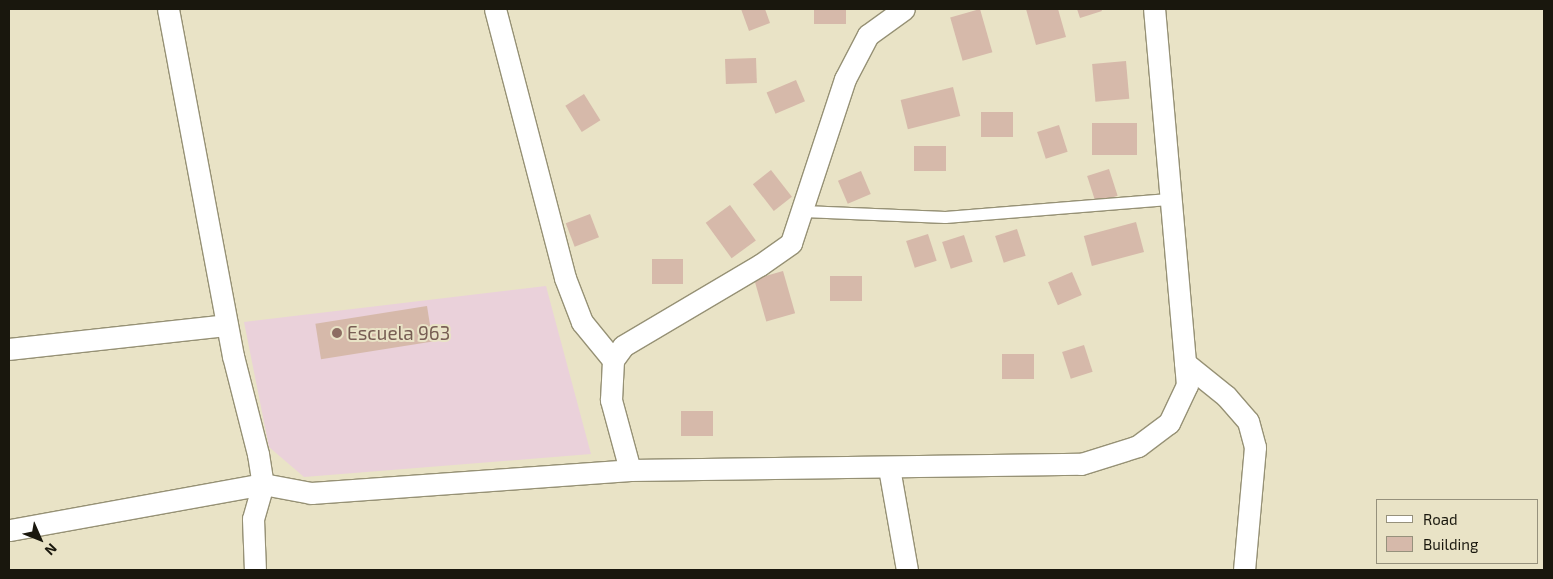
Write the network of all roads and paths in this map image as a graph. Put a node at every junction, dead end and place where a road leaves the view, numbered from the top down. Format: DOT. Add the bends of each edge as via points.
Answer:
graph roads {
  1 [pos="168,9"];
  2 [pos="495,9"];
  3 [pos="904,9"];
  4 [pos="1154,9"];
  5 [pos="1171,199"];
  6 [pos="803,211"];
  7 [pos="227,325"];
  8 [pos="9,349"];
  9 [pos="613,360"];
  10 [pos="1185,363"];
  11 [pos="889,468"];
  12 [pos="630,470"];
  13 [pos="263,484"];
  14 [pos="10,530"];
  15 [pos="255,570"];
  16 [pos="907,570"];
  17 [pos="1244,570"];
  1 -- 7 [label="street"];
  2 -- 9 [label="street" via="565,278 582,322"];
  3 -- 6 [label="street" via="868,35 845,79"];
  4 -- 5 [label="street"];
  5 -- 6 [label="lane" via="945,217"];
  5 -- 10 [label="street"];
  6 -- 9 [label="street" via="791,243 622,346"];
  7 -- 8 [label="street"];
  7 -- 13 [label="street"];
  9 -- 12 [label="street" via="611,400"];
  10 -- 11 [label="street" via="1187,385 1168,423 1138,446 1081,464"];
  10 -- 17 [label="street" via="1226,396 1248,421 1255,447"];
  11 -- 12 [label="street"];
  11 -- 16 [label="street"];
  12 -- 13 [label="street" via="311,493"];
  13 -- 14 [label="street"];
  13 -- 15 [label="street" via="253,519"];
}
